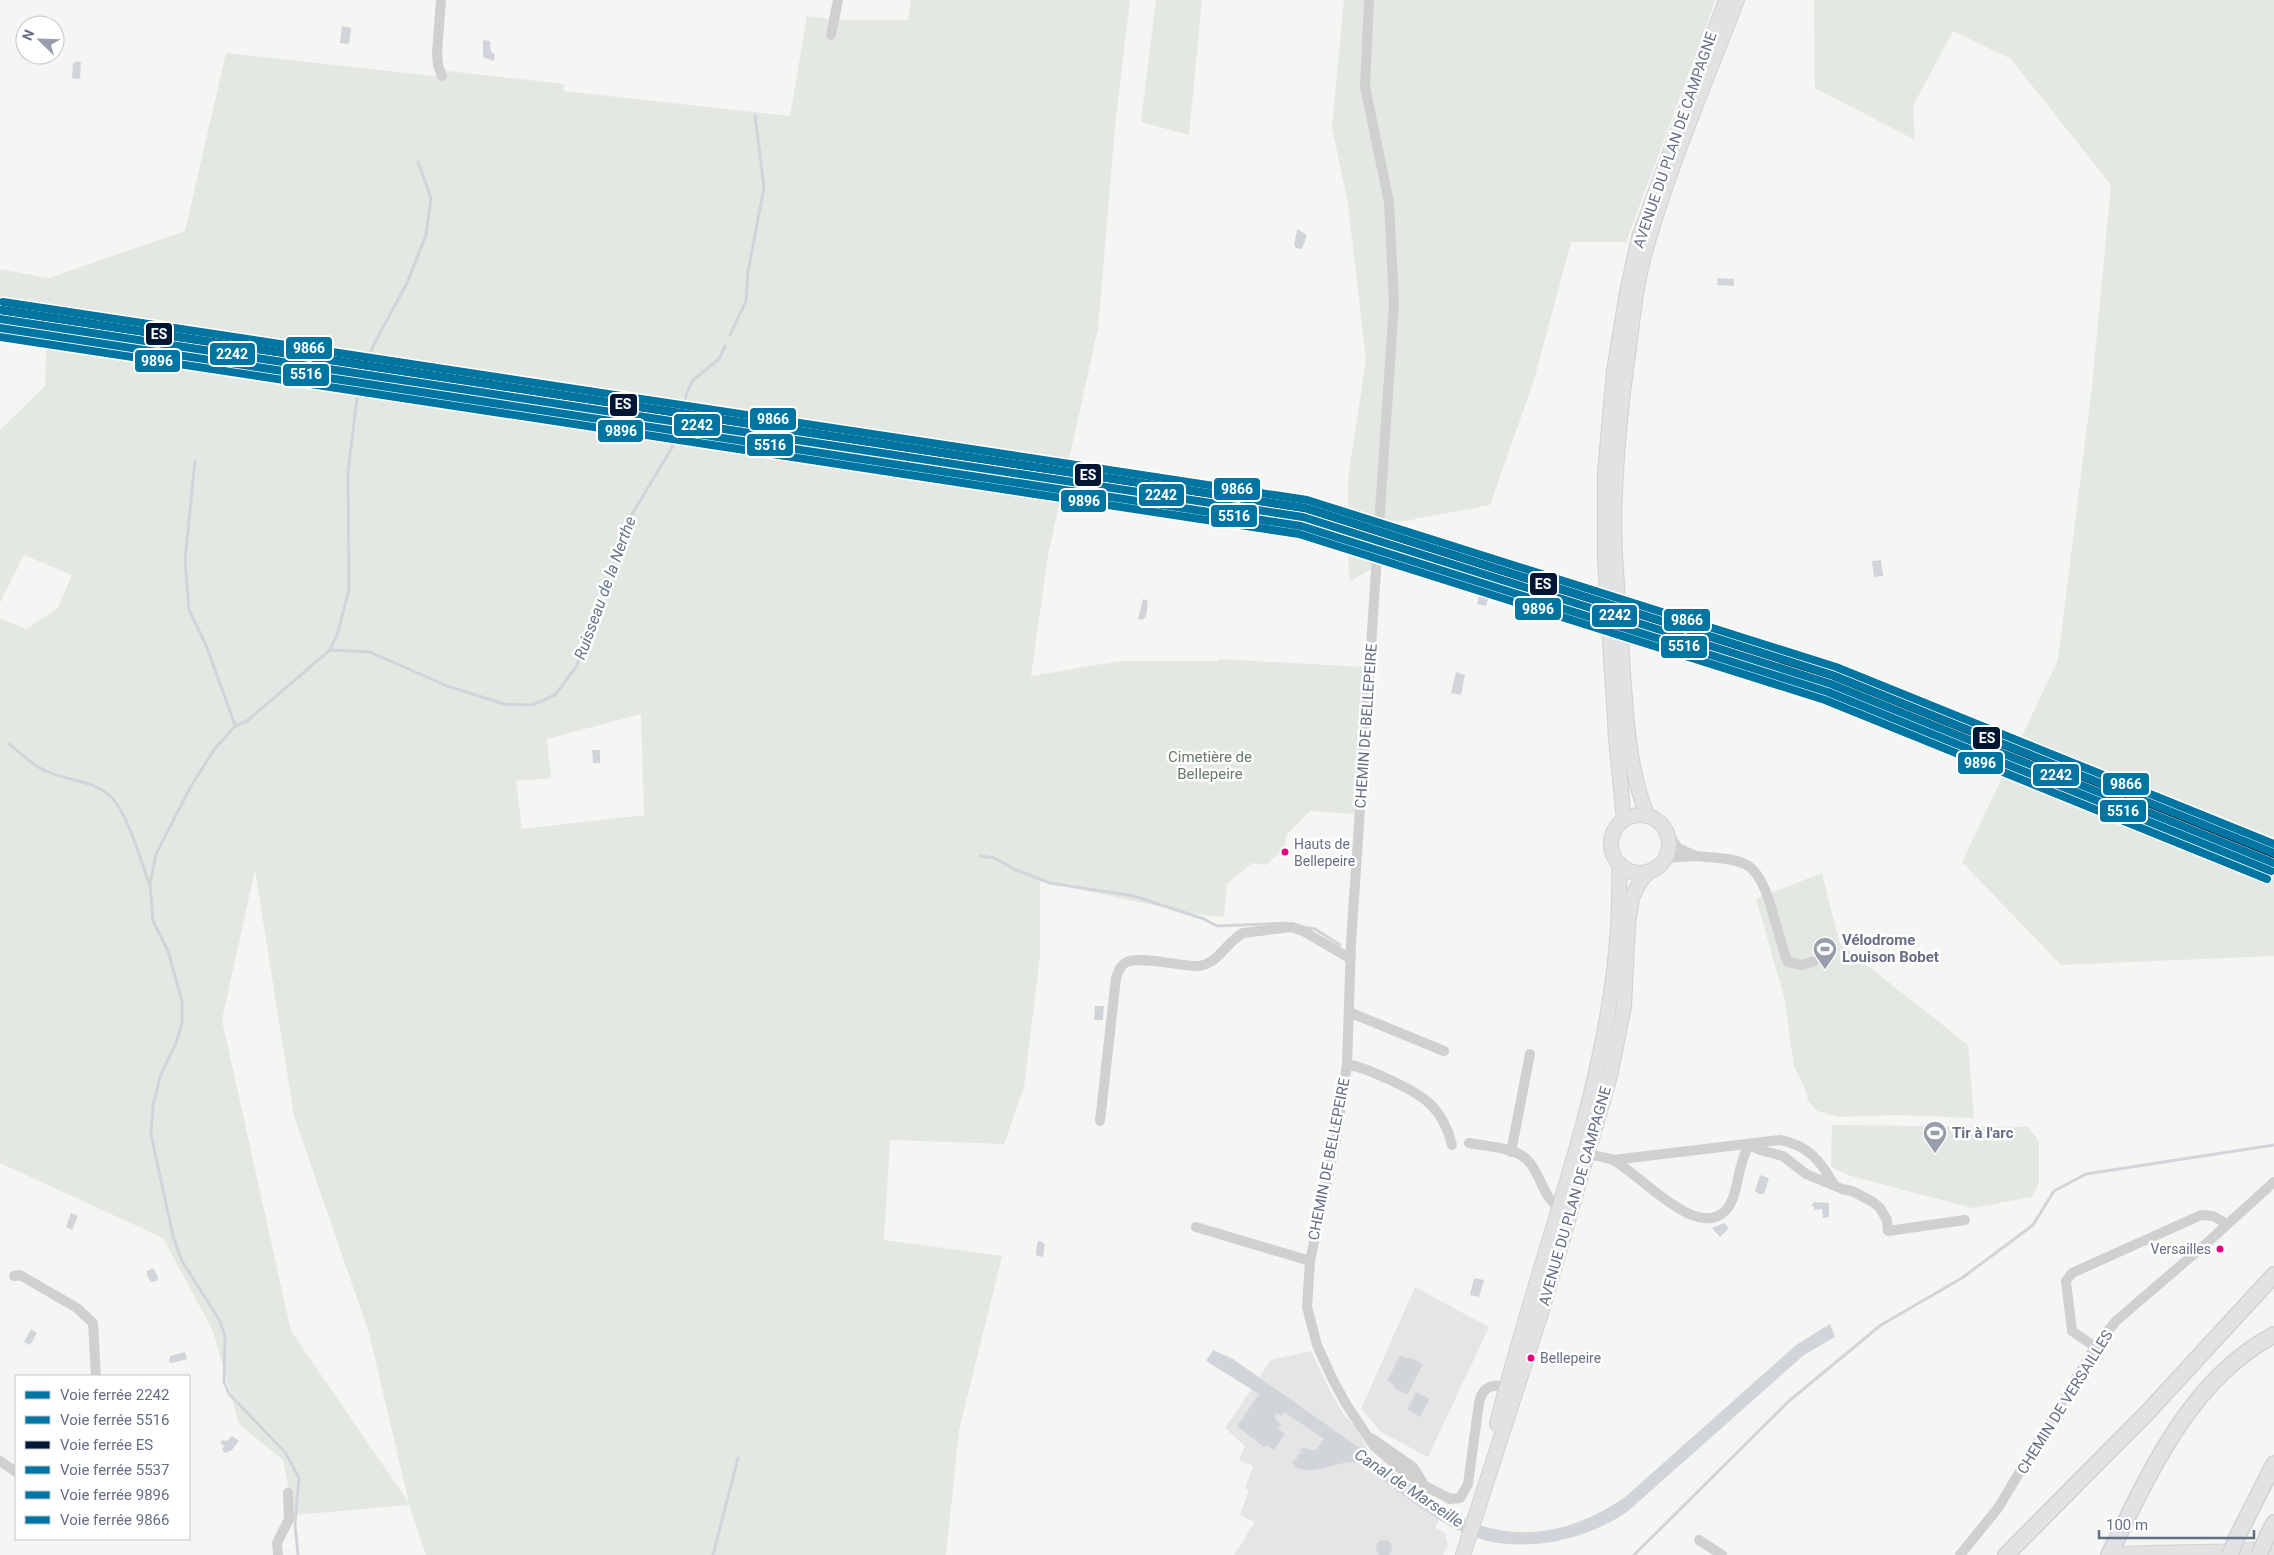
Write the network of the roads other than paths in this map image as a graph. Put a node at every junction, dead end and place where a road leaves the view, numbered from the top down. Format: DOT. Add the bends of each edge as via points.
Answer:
graph roads {
  1 [pos="441,0"];
  2 [pos="838,0"];
  3 [pos="1369,0"];
  4 [pos="1726,0"];
  5 [pos="1737,0"];
  6 [pos="831,35"];
  7 [pos="442,76"];
  8 [pos="1648,816"];
  9 [pos="1624,820"];
  10 [pos="1667,833"];
  11 [pos="1696,856"];
  12 [pos="1666,858"];
  13 [pos="1619,863"];
  14 [pos="1649,871"];
  15 [pos="1351,959"];
  16 [pos="1814,961"];
  17 [pos="1349,1012"];
  18 [pos="1444,1051"];
  19 [pos="1530,1054"];
  20 [pos="1347,1064"];
  21 [pos="1100,1121"];
  22 [pos="1469,1143"];
  23 [pos="1749,1144"];
  24 [pos="1452,1145"];
  25 [pos="1512,1152"];
  26 [pos="1587,1154"];
  27 [pos="1613,1160"];
  28 [pos="2274,1182"];
  29 [pos="1834,1185"];
  30 [pos="1561,1209"];
  31 [pos="1965,1220"];
  32 [pos="2227,1224"];
  33 [pos="1196,1227"];
  34 [pos="1310,1261"];
  35 [pos="2274,1275"];
  36 [pos="14,1276"];
  37 [pos="2274,1334"];
  38 [pos="2095,1347"];
  39 [pos="96,1375"];
  40 [pos="1512,1388"];
  41 [pos="0,1461"];
  42 [pos="2274,1464"];
  43 [pos="15,1471"];
  44 [pos="288,1493"];
  45 [pos="2272,1535"];
  46 [pos="1699,1540"];
  47 [pos="278,1555"];
  48 [pos="1463,1555"];
  49 [pos="1722,1555"];
  50 [pos="1960,1555"];
  51 [pos="2006,1555"];
  52 [pos="2110,1555"];
  53 [pos="2114,1555"];
  54 [pos="2230,1555"];
  55 [pos="2258,1555"];
  1 -- 7 [label="street" via="436,53"];
  2 -- 6 [label="street"];
  3 -- 15 [label="street, CHEMIN DE BELLEPEIRE" via="1366,87 1390,202 1394,303"];
  4 -- 9 [label="main road, AVENUE DU PLAN DE CAMPAGNE" via="1639,237 1614,371 1605,472 1605,558"];
  5 -- 8 [label="main road, AVENUE DU PLAN DE CAMPAGNE" via="1647,246 1636,294 1625,377 1615,491 1615,546 1633,765"];
  8 -- 9 [label="main road"];
  8 -- 10 [label="main road" via="1656,819"];
  9 -- 13 [label="main road" via="1617,826 1611,845"];
  10 -- 11 [label="street" via="1678,848"];
  10 -- 12 [label="main road"];
  11 -- 12 [label="street"];
  11 -- 16 [label="street" via="1731,860 1752,868 1765,891 1788,962 1802,965"];
  12 -- 14 [label="main road"];
  13 -- 14 [label="main road" via="1634,872"];
  13 -- 30 [label="main road, AVENUE DU PLAN DE CAMPAGNE" via="1611,1002 1595,1080"];
  14 -- 26 [label="main road, AVENUE DU PLAN DE CAMPAGNE" via="1632,898 1624,1007 1610,1076"];
  15 -- 17 [label="street, CHEMIN DE BELLEPEIRE"];
  15 -- 21 [label="street" via="1292,928 1243,933 1215,958 1198,966 1127,962 1116,978"];
  17 -- 18 [label="street"];
  17 -- 20 [label="street, CHEMIN DE BELLEPEIRE"];
  19 -- 25 [label="street"];
  20 -- 24 [label="street" via="1366,1069 1421,1096 1436,1111"];
  20 -- 34 [label="street, CHEMIN DE BELLEPEIRE" via="1336,1139"];
  22 -- 25 [label="street"];
  23 -- 27 [label="street"];
  23 -- 27 [label="street" via="1728,1209 1702,1220 1693,1218"];
  23 -- 29 [label="street" via="1783,1156 1801,1171"];
  23 -- 29 [label="street" via="1780,1140 1803,1147 1815,1155"];
  25 -- 30 [label="street" via="1528,1161 1548,1198"];
  26 -- 27 [label="street"];
  26 -- 40 [label="main road, AVENUE DU PLAN DE CAMPAGNE" via="1572,1211"];
  28 -- 32 [label="street, CHEMIN DE VERSAILLES"];
  29 -- 31 [label="street" via="1852,1190 1873,1202 1887,1220 1888,1231"];
  30 -- 40 [label="main road, AVENUE DU PLAN DE CAMPAGNE"];
  32 -- 38 [label="street, CHEMIN DE VERSAILLES" via="2116,1321"];
  32 -- 38 [label="street" via="2213,1216 2201,1215 2072,1273 2066,1281 2070,1326 2076,1336"];
  33 -- 34 [label="street"];
  34 -- 40 [label="street, CHEMIN DE BELLEPEIRE" via="1307,1307 1317,1345 1346,1404 1379,1451 1425,1486 1450,1499 1463,1495 1468,1484 1480,1397 1489,1386"];
  35 -- 51 [label="highway" via="2146,1414"];
  36 -- 39 [label="street" via="20,1275 77,1308 93,1323"];
  37 -- 52 [label="highway" via="2229,1366 2184,1418 2150,1475"];
  38 -- 50 [label="street, CHEMIN DE VERSAILLES" via="1998,1508"];
  40 -- 48 [label="main road, AVENUE DU PLAN DE CAMPAGNE"];
  41 -- 43 [label="street"];
  42 -- 54 [label="highway, bridge"];
  44 -- 47 [label="street" via="288,1519 277,1544"];
  45 -- 53 [label="main road" via="2232,1553"];
  45 -- 55 [label="highway, bridge"];
  46 -- 49 [label="street"];
}
